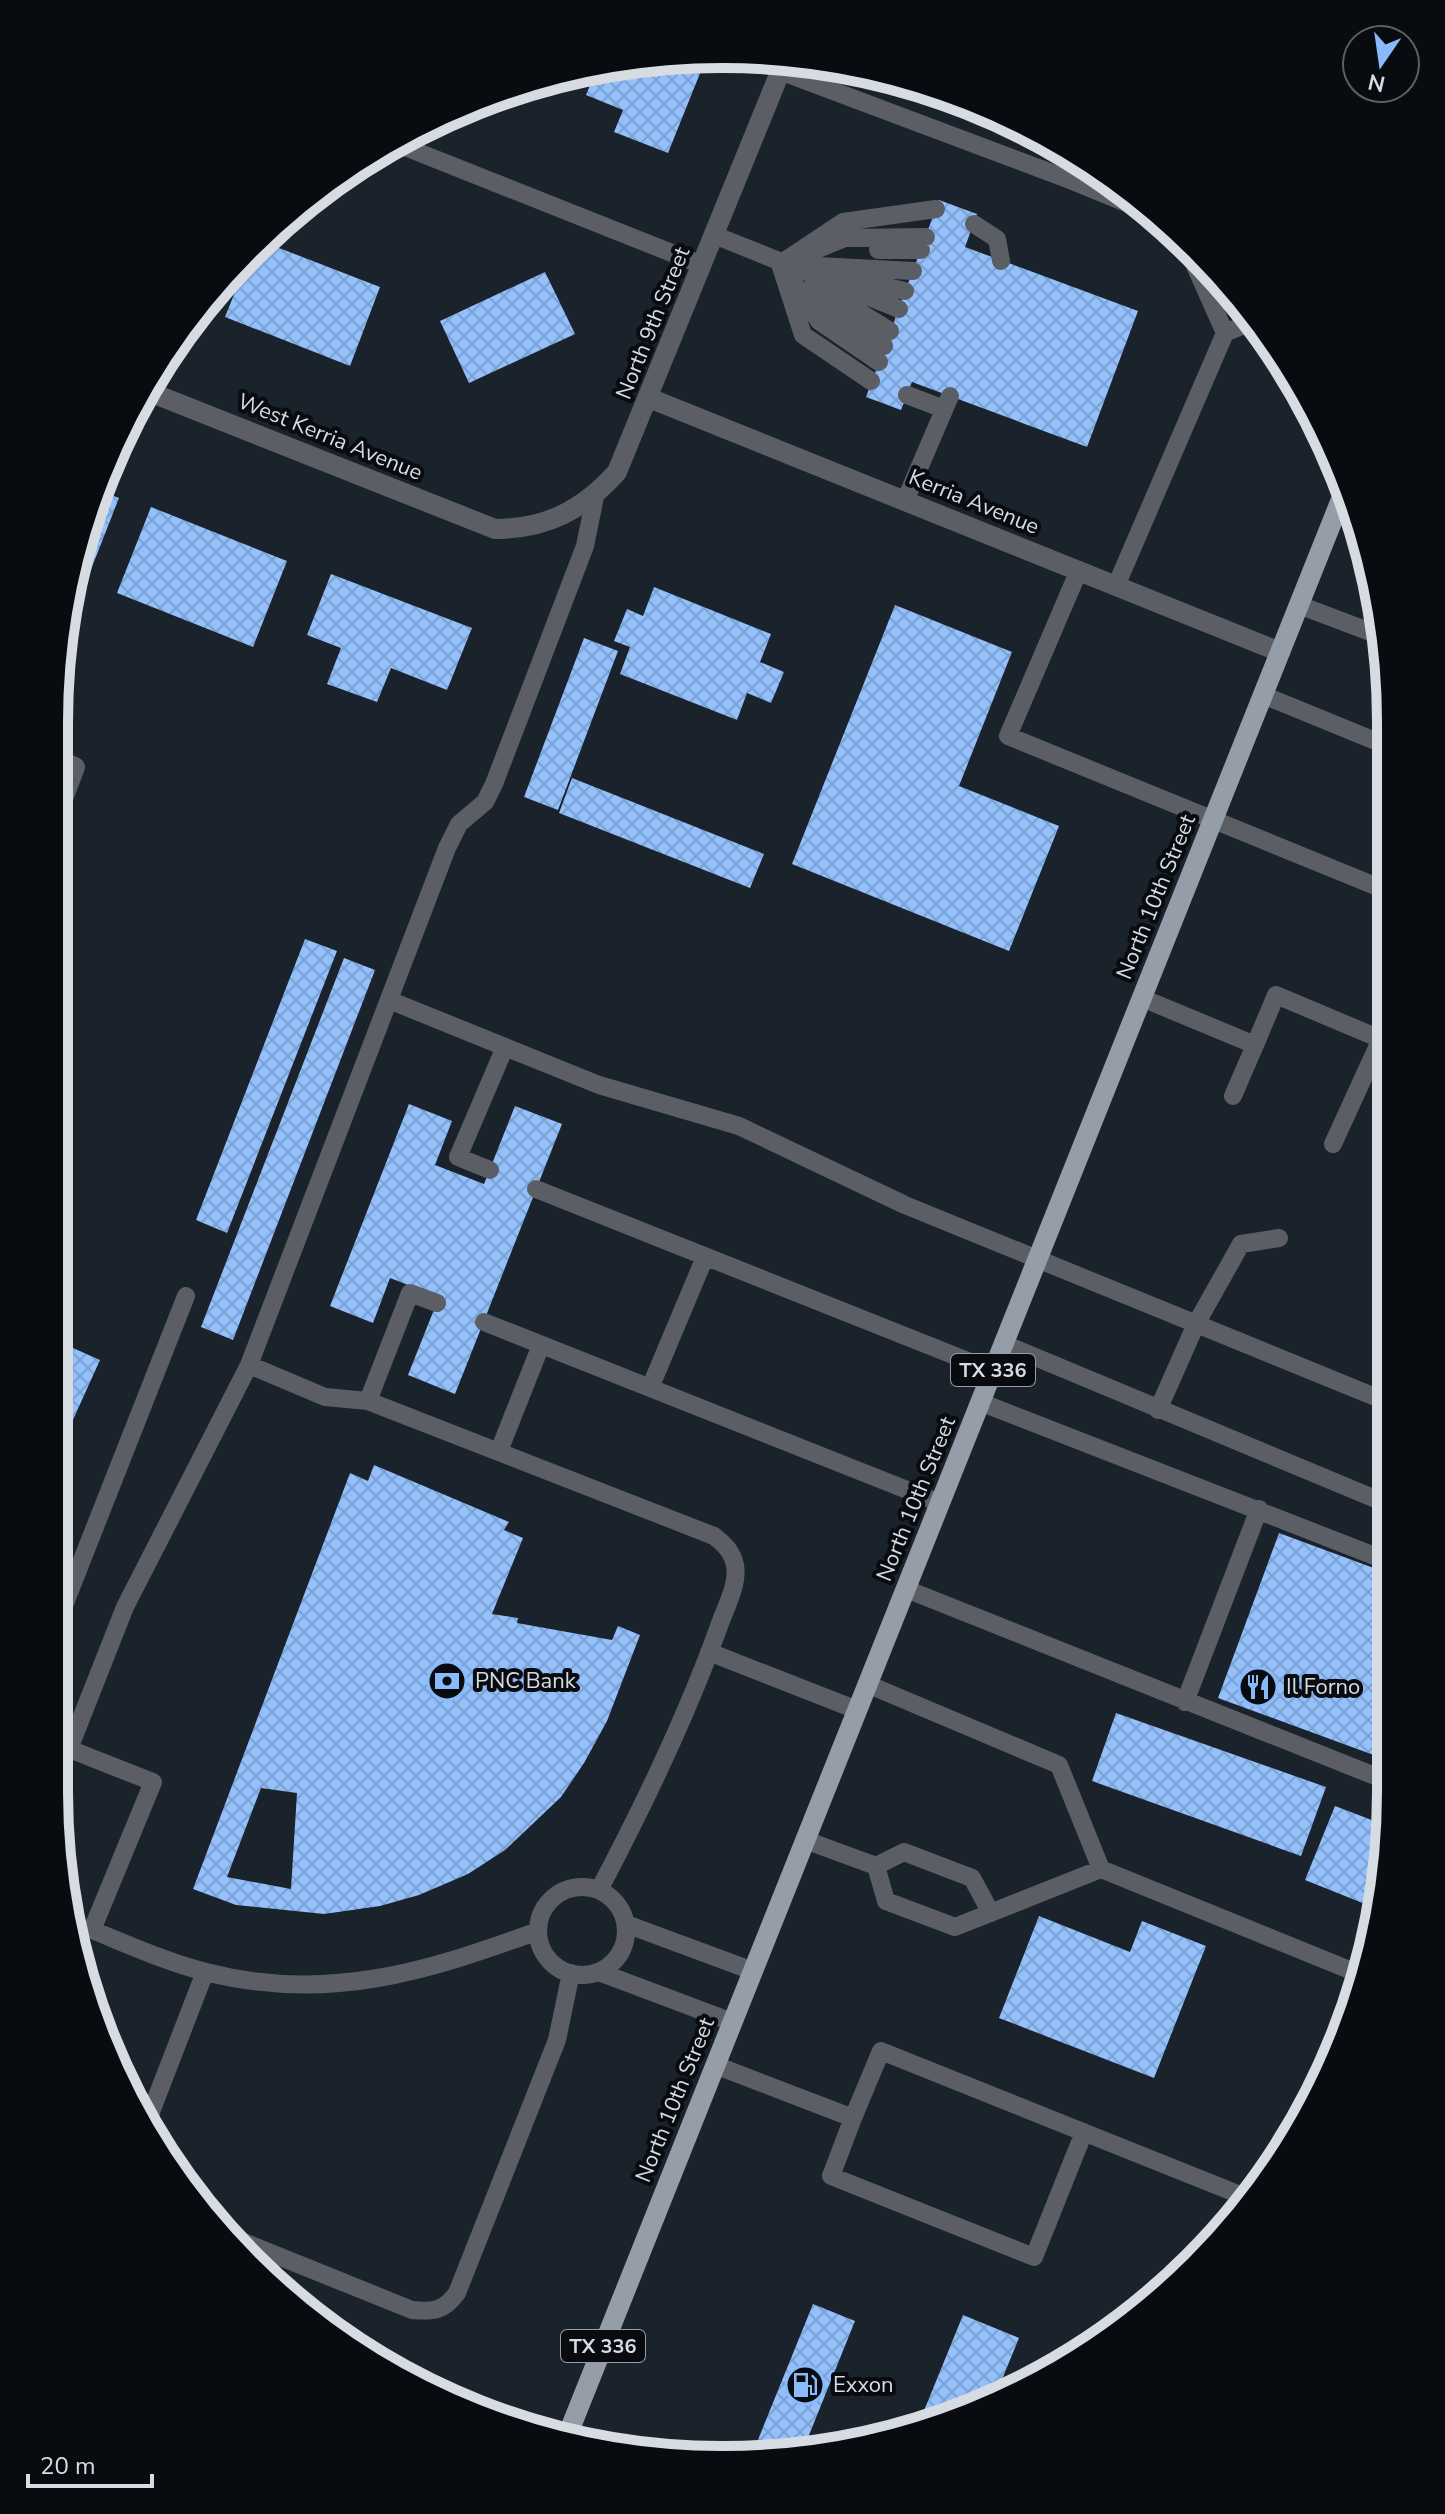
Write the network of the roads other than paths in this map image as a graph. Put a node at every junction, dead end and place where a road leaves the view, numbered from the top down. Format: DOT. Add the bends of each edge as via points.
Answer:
graph roads {
  1 [pos="781,71"];
  2 [pos="801,73"];
  3 [pos="409,148"];
  4 [pos="1069,168"];
  5 [pos="1065,178"];
  6 [pos="1114,198"];
  7 [pos="936,209"];
  8 [pos="974,224"];
  9 [pos="714,235"];
  10 [pos="923,244"];
  11 [pos="1001,261"];
  12 [pos="780,264"];
  13 [pos="702,265"];
  14 [pos="913,271"];
  15 [pos="1199,274"];
  16 [pos="905,291"];
  17 [pos="899,309"];
  18 [pos="1243,325"];
  19 [pos="1225,333"];
  20 [pos="871,381"];
  21 [pos="156,395"];
  22 [pos="907,395"];
  23 [pos="649,398"];
  24 [pos="595,497"];
  25 [pos="905,501"];
  26 [pos="1339,504"];
  27 [pos="495,529"];
  28 [pos="1079,570"];
  29 [pos="1116,586"];
  30 [pos="1299,605"];
  31 [pos="1370,632"];
  32 [pos="1280,652"];
  33 [pos="1263,695"];
  34 [pos="1377,742"];
  35 [pos="68,764"];
  36 [pos="68,786"];
  37 [pos="1214,818"];
  38 [pos="1377,887"];
  39 [pos="1142,998"];
  40 [pos="389,1000"];
  41 [pos="1377,1038"];
  42 [pos="1255,1045"];
  43 [pos="505,1047"];
  44 [pos="1377,1057"];
  45 [pos="1233,1096"];
  46 [pos="1333,1144"];
  47 [pos="490,1170"];
  48 [pos="536,1189"];
  49 [pos="1279,1238"];
  50 [pos="705,1257"];
  51 [pos="1038,1258"];
  52 [pos="186,1296"];
  53 [pos="437,1303"];
  54 [pos="484,1322"];
  55 [pos="1196,1324"];
  56 [pos="1004,1344"];
  57 [pos="541,1345"];
  58 [pos="249,1365"];
  59 [pos="993,1371"];
  60 [pos="650,1388"];
  61 [pos="1377,1398"];
  62 [pos="368,1401"];
  63 [pos="980,1402"];
  64 [pos="1158,1410"];
  65 [pos="499,1451"];
  66 [pos="1377,1500"];
  67 [pos="940,1503"];
  68 [pos="1259,1509"];
  69 [pos="1377,1557"];
  70 [pos="906,1589"];
  71 [pos="68,1595"];
  72 [pos="709,1652"];
  73 [pos="867,1684"];
  74 [pos="1185,1702"];
  75 [pos="857,1710"];
  76 [pos="68,1731"];
  77 [pos="68,1749"];
  78 [pos="1377,1777"];
  79 [pos="805,1840"];
  80 [pos="876,1866"];
  81 [pos="1101,1869"];
  82 [pos="599,1890"];
  83 [pos="991,1913"];
  84 [pos="626,1924"];
  85 [pos="538,1931"];
  86 [pos="753,1971"];
  87 [pos="1352,1971"];
  88 [pos="205,1972"];
  89 [pos="599,1972"];
  90 [pos="571,1973"];
  91 [pos="732,2022"];
  92 [pos="715,2065"];
  93 [pos="151,2111"];
  94 [pos="853,2118"];
  95 [pos="1084,2132"];
  96 [pos="1239,2194"];
  97 [pos="252,2245"];
  98 [pos="570,2428"];
  1 -- 9 [label="street, North 9th Street"];
  2 -- 5 [label="lane"];
  3 -- 13 [label="lane"];
  4 -- 5 [label="lane"];
  5 -- 6 [label="lane"];
  7 -- 12 [label="lane" via="843,222"];
  8 -- 11 [label="lane" via="997,239"];
  9 -- 12 [label="lane"];
  9 -- 13 [label="street, North 9th Street"];
  10 -- 12 [label="lane" via="845,238"];
  12 -- 12 [label="lane" via="885,346 819,321"];
  12 -- 14 [label="lane"];
  12 -- 16 [label="lane"];
  12 -- 17 [label="lane"];
  12 -- 20 [label="lane" via="803,335"];
  13 -- 23 [label="street, North 9th Street"];
  15 -- 19 [label="lane"];
  18 -- 19 [label="lane"];
  19 -- 29 [label="lane"];
  21 -- 27 [label="street, West Kerria Avenue"];
  22 -- 25 [label="lane" via="947,403"];
  23 -- 24 [label="street, North 9th Street" via="617,472"];
  23 -- 25 [label="street, Kerria Avenue"];
  24 -- 27 [label="street, North 9th Street" via="525,529"];
  24 -- 40 [label="lane" via="585,546 494,784 485,802 459,824 447,848"];
  25 -- 28 [label="street, Kerria Avenue"];
  26 -- 30 [label="main road, North 10th Street / TX 336"];
  28 -- 29 [label="street, Kerria Avenue"];
  28 -- 37 [label="lane" via="1008,736"];
  29 -- 32 [label="street, Kerria Avenue"];
  30 -- 31 [label="lane"];
  30 -- 32 [label="main road, North 10th Street / TX 336"];
  32 -- 33 [label="main road, North 10th Street / TX 336"];
  33 -- 34 [label="lane"];
  33 -- 37 [label="main road, North 10th Street / TX 336"];
  35 -- 36 [label="street" via="75,767"];
  37 -- 38 [label="lane"];
  37 -- 39 [label="main road, North 10th Street / TX 336"];
  39 -- 42 [label="lane"];
  39 -- 51 [label="main road, North 10th Street / TX 336"];
  40 -- 43 [label="lane"];
  40 -- 58 [label="lane"];
  41 -- 42 [label="lane" via="1276,995"];
  42 -- 45 [label="lane"];
  43 -- 47 [label="lane" via="458,1157"];
  43 -- 51 [label="lane" via="599,1085 739,1126 905,1205"];
  44 -- 46 [label="lane"];
  48 -- 50 [label="lane"];
  49 -- 55 [label="lane" via="1241,1244"];
  50 -- 59 [label="lane"];
  50 -- 60 [label="lane"];
  51 -- 55 [label="lane"];
  51 -- 56 [label="main road, North 10th Street / TX 336"];
  52 -- 71 [label="lane"];
  53 -- 62 [label="lane" via="410,1293"];
  54 -- 57 [label="lane"];
  55 -- 61 [label="lane"];
  55 -- 64 [label="lane"];
  56 -- 59 [label="main road, North 10th Street / TX 336"];
  56 -- 64 [label="lane"];
  57 -- 60 [label="lane"];
  57 -- 65 [label="lane"];
  58 -- 62 [label="lane" via="325,1397"];
  58 -- 76 [label="lane"];
  59 -- 63 [label="main road, North 10th Street / TX 336"];
  60 -- 67 [label="lane"];
  62 -- 65 [label="lane"];
  63 -- 67 [label="main road, North 10th Street / TX 336"];
  63 -- 68 [label="lane"];
  64 -- 66 [label="lane"];
  65 -- 72 [label="lane" via="714,1536 727,1547 735,1565 734,1582"];
  67 -- 70 [label="main road, North 10th Street / TX 336"];
  68 -- 69 [label="lane"];
  68 -- 74 [label="lane"];
  70 -- 73 [label="main road, North 10th Street / TX 336"];
  70 -- 74 [label="lane"];
  72 -- 75 [label="lane"];
  72 -- 82 [label="lane" via="657,1780"];
  73 -- 75 [label="main road, North 10th Street / TX 336"];
  73 -- 81 [label="lane" via="1059,1765"];
  74 -- 78 [label="lane"];
  75 -- 79 [label="main road, North 10th Street / TX 336"];
  77 -- 88 [label="lane" via="153,1782 92,1930"];
  79 -- 80 [label="lane"];
  79 -- 86 [label="main road, North 10th Street / TX 336"];
  80 -- 83 [label="lane" via="904,1852 972,1878"];
  80 -- 83 [label="lane" via="886,1901 955,1927"];
  81 -- 83 [label="lane"];
  81 -- 87 [label="lane"];
  82 -- 84 [label="lane" via="612,1898"];
  82 -- 85 [label="lane" via="585,1887 557,1895 540,1917"];
  84 -- 86 [label="lane"];
  84 -- 89 [label="lane" via="621,1952"];
  85 -- 88 [label="lane" via="451,1963 345,1984 291,1986"];
  85 -- 90 [label="lane" via="547,1958"];
  86 -- 91 [label="main road, North 10th Street / TX 336"];
  88 -- 93 [label="lane"];
  89 -- 90 [label="lane"];
  89 -- 91 [label="lane"];
  90 -- 97 [label="lane" via="557,2040 448,2305 432,2312 412,2310"];
  91 -- 92 [label="main road, North 10th Street / TX 336"];
  92 -- 94 [label="lane"];
  92 -- 98 [label="main road, North 10th Street / TX 336"];
  94 -- 95 [label="lane" via="881,2051"];
  94 -- 95 [label="lane" via="831,2176 1034,2257"];
  95 -- 96 [label="lane"];
}
